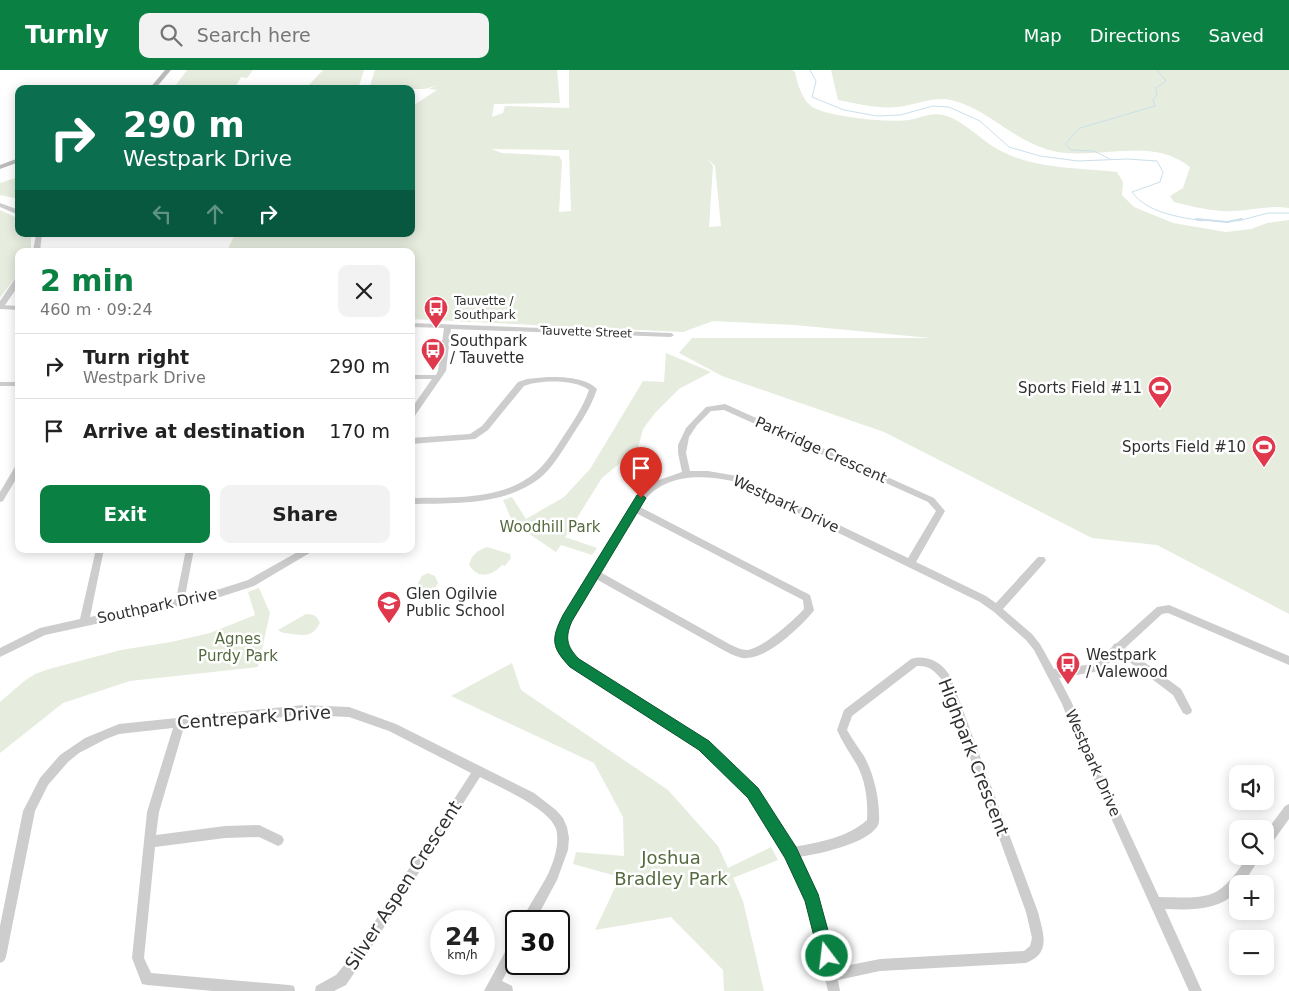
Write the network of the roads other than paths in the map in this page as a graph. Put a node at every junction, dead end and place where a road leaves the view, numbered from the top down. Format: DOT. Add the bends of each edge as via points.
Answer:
graph roads {
  1 [pos="168,71"];
  2 [pos="156,85"];
  3 [pos="165,85"];
  4 [pos="15,162"];
  5 [pos="0,168"];
  6 [pos="15,169"];
  7 [pos="0,175"];
  8 [pos="0,205"];
  9 [pos="15,211"];
  10 [pos="15,285"];
  11 [pos="0,307"];
  12 [pos="15,308"];
  13 [pos="415,325"];
  14 [pos="448,326"];
  15 [pos="671,335"];
  16 [pos="415,376"];
  17 [pos="438,378"];
  18 [pos="0,384"];
  19 [pos="15,384"];
  20 [pos="415,410"];
  21 [pos="415,440"];
  22 [pos="15,473"];
  23 [pos="686,473"];
  24 [pos="0,499"];
  25 [pos="415,500"];
  26 [pos="635,508"];
  27 [pos="99,553"];
  28 [pos="189,553"];
  29 [pos="303,553"];
  30 [pos="1040,560"];
  31 [pos="910,562"];
  32 [pos="596,574"];
  33 [pos="180,600"];
  34 [pos="996,609"];
  35 [pos="84,622"];
  36 [pos="1117,647"];
  37 [pos="0,653"];
  38 [pos="1289,661"];
  39 [pos="1052,674"];
  40 [pos="1188,710"];
  41 [pos="180,723"];
  42 [pos="478,771"];
  43 [pos="1289,810"];
  44 [pos="1274,831"];
  45 [pos="278,840"];
  46 [pos="150,842"];
  47 [pos="791,853"];
  48 [pos="1248,865"];
  49 [pos="1157,903"];
  50 [pos="534,910"];
  51 [pos="0,957"];
  52 [pos="505,963"];
  53 [pos="832,975"];
  54 [pos="492,987"];
  55 [pos="288,991"];
  56 [pos="321,991"];
  57 [pos="507,991"];
  58 [pos="834,991"];
  59 [pos="1196,991"];
  1 -- 2 [label="main road"];
  1 -- 3 [label="main road" via="176,72"];
  4 -- 5 [label="main road"];
  6 -- 7 [label="main road"];
  8 -- 9 [label="street"];
  10 -- 11 [label="street"];
  11 -- 12 [label="street"];
  13 -- 14 [label="street, Tauvette Street"];
  14 -- 15 [label="street, Tauvette Street"];
  14 -- 17 [label="street" via="442,371"];
  16 -- 17 [label="street"];
  17 -- 20 [label="street"];
  18 -- 19 [label="street"];
  21 -- 25 [label="street" via="472,437 485,428 528,379 577,382 593,389 585,410 550,463 533,480 507,492 484,497"];
  22 -- 24 [label="street"];
  23 -- 26 [label="street, Westpark Drive" via="653,486"];
  23 -- 31 [label="street, Westpark Drive" via="734,478"];
  23 -- 31 [label="street, Parkridge Crescent" via="681,445 688,431 709,409 725,407 931,500 941,511"];
  26 -- 32 [label="street, Westpark Drive"];
  26 -- 32 [label="street" via="808,598 809,610 764,647 748,654 728,648"];
  27 -- 35 [label="street"];
  28 -- 33 [label="street"];
  29 -- 33 [label="street, Southpark Drive" via="251,583 220,593"];
  30 -- 34 [label="street"];
  31 -- 34 [label="street, Westpark Drive" via="983,599"];
  32 -- 47 [label="street, Westpark Drive" via="567,618 560,634 562,650 574,663 704,745 753,793"];
  33 -- 35 [label="street, Southpark Drive"];
  34 -- 39 [label="street, Westpark Drive" via="1029,637"];
  35 -- 37 [label="street, Southpark Drive" via="44,631"];
  36 -- 38 [label="street" via="1160,610 1168,609"];
  36 -- 39 [label="street" via="1096,668"];
  36 -- 40 [label="street" via="1177,692"];
  39 -- 49 [label="street, Westpark Drive"];
  41 -- 42 [label="street, Centrepark Drive" via="303,710 349,712 392,727"];
  41 -- 46 [label="street" via="154,812"];
  41 -- 51 [label="street, Centrepark Drive" via="118,729 95,737 73,750 53,769 38,789 29,811"];
  42 -- 50 [label="street, Centrepark Drive" via="548,809 561,827 562,850 554,874"];
  42 -- 56 [label="street, Silver Aspen Crescent" via="359,956 341,980"];
  43 -- 44 [label="street"];
  45 -- 46 [label="street" via="259,831"];
  46 -- 55 [label="street" via="138,958 147,979"];
  47 -- 53 [label="street, Westpark Drive" via="812,900"];
  47 -- 53 [label="street, Highpark Crescent" via="855,836 873,823 869,784 862,763 842,730 848,713 915,662 939,667 946,678 1032,912 1038,938 1036,950 1026,957 880,965"];
  48 -- 49 [label="street" via="1220,898"];
  49 -- 59 [label="street, Westpark Drive"];
  52 -- 54 [label="street"];
  53 -- 58 [label="street, Westpark Drive"];
  54 -- 57 [label="street"];
}
